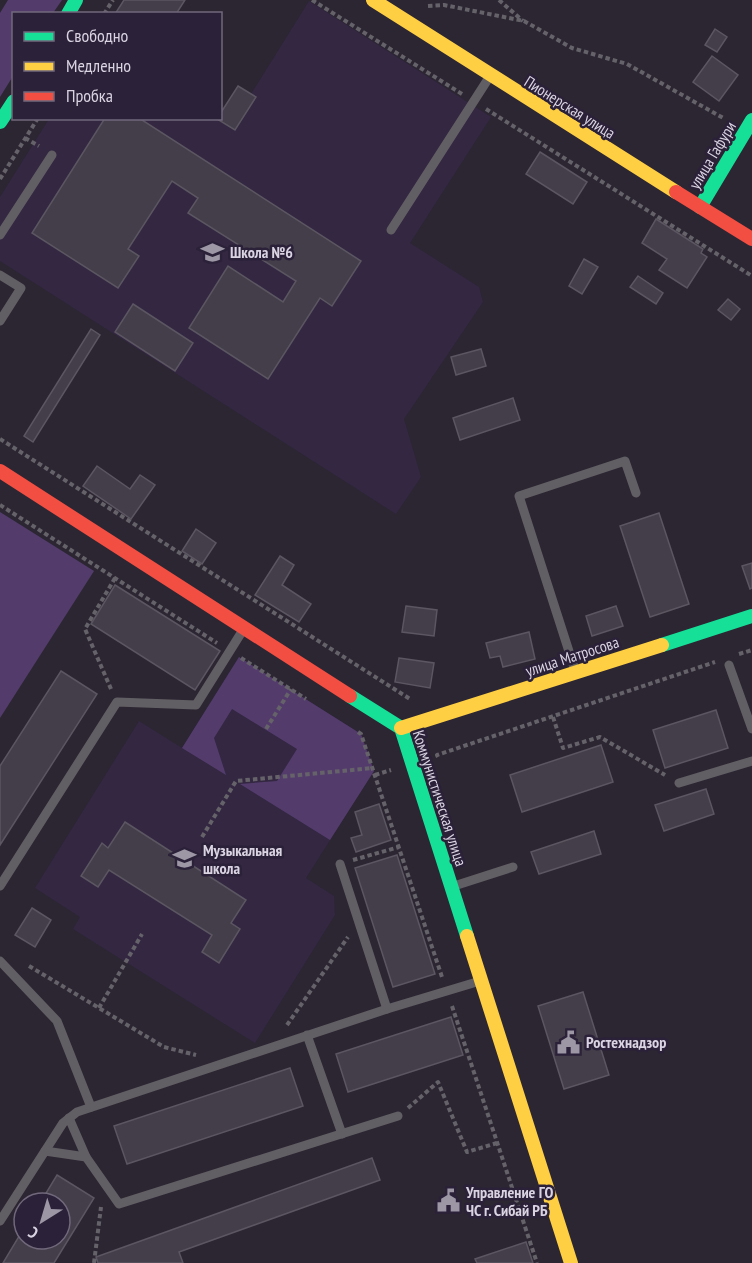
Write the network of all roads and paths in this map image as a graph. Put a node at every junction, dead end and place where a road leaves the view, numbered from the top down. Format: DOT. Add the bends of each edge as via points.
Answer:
graph roads {
  1 [pos="312,0"];
  2 [pos="373,0"];
  3 [pos="499,0"];
  4 [pos="424,6"];
  5 [pos="524,21"];
  6 [pos="490,76"];
  7 [pos="474,101"];
  8 [pos="12,104"];
  9 [pos="37,120"];
  10 [pos="0,122"];
  11 [pos="749,126"];
  12 [pos="52,155"];
  13 [pos="0,179"];
  14 [pos="700,207"];
  15 [pos="391,230"];
  16 [pos="0,235"];
  17 [pos="752,238"];
  18 [pos="0,275"];
  19 [pos="752,276"];
  20 [pos="0,321"];
  21 [pos="0,439"];
  22 [pos="0,471"];
  23 [pos="636,493"];
  24 [pos="0,505"];
  25 [pos="116,578"];
  26 [pos="752,616"];
  27 [pos="244,628"];
  28 [pos="752,650"];
  29 [pos="230,651"];
  30 [pos="719,661"];
  31 [pos="730,661"];
  32 [pos="576,672"];
  33 [pos="291,689"];
  34 [pos="410,699"];
  35 [pos="117,702"];
  36 [pos="311,702"];
  37 [pos="553,717"];
  38 [pos="351,728"];
  39 [pos="401,728"];
  40 [pos="266,729"];
  41 [pos="752,729"];
  42 [pos="752,760"];
  43 [pos="441,766"];
  44 [pos="373,768"];
  45 [pos="679,783"];
  46 [pos="202,837"];
  47 [pos="399,847"];
  48 [pos="340,864"];
  49 [pos="513,867"];
  50 [pos="0,886"];
  51 [pos="451,886"];
  52 [pos="359,922"];
  53 [pos="141,934"];
  54 [pos="20,960"];
  55 [pos="0,961"];
  56 [pos="480,981"];
  57 [pos="447,991"];
  58 [pos="99,1008"];
  59 [pos="387,1010"];
  60 [pos="307,1035"];
  61 [pos="271,1048"];
  62 [pos="226,1062"];
  63 [pos="91,1107"];
  64 [pos="398,1116"];
  65 [pos="69,1118"];
  66 [pos="342,1134"];
  67 [pos="497,1143"];
  68 [pos="45,1151"];
  69 [pos="86,1157"];
  70 [pos="104,1183"];
  71 [pos="0,1221"];
  72 [pos="94,1263"];
  73 [pos="537,1263"];
  74 [pos="571,1263"];
  1 -- 7 [label="path"];
  2 -- 6 [label="street, Пионерская улица"];
  3 -- 5 [label="path"];
  4 -- 5 [label="path" via="444,5"];
  5 -- 11 [label="path" via="572,48 627,64"];
  6 -- 7 [label="lane"];
  6 -- 14 [label="street, Пионерская улица"];
  7 -- 15 [label="lane"];
  7 -- 19 [label="path"];
  8 -- 10 [label="street"];
  9 -- 13 [label="path"];
  11 -- 14 [label="street, улица Гафури"];
  12 -- 16 [label="lane"];
  14 -- 17 [label="street, Пионерская улица"];
  18 -- 20 [label="lane" via="21,288"];
  21 -- 34 [label="path"];
  22 -- 27 [label="street, Коммунистическая улица"];
  23 -- 32 [label="lane" via="625,461 519,496"];
  24 -- 25 [label="path"];
  25 -- 29 [label="path"];
  25 -- 35 [label="path" via="85,629"];
  26 -- 32 [label="street, улица Матросова"];
  27 -- 29 [label="lane"];
  27 -- 39 [label="street, Коммунистическая улица"];
  28 -- 31 [label="path"];
  29 -- 33 [label="path"];
  29 -- 35 [label="lane" via="196,705"];
  30 -- 37 [label="path"];
  31 -- 41 [label="lane"];
  32 -- 39 [label="street, улица Матросова"];
  33 -- 36 [label="path"];
  33 -- 40 [label="path"];
  35 -- 50 [label="lane"];
  37 -- 43 [label="path" via="437,755"];
  37 -- 45 [label="path" via="563,748 600,737"];
  38 -- 44 [label="path" via="362,734"];
  39 -- 51 [label="street, Коммунистическая улица"];
  42 -- 45 [label="lane"];
  44 -- 46 [label="path" via="236,782"];
  44 -- 47 [label="path"];
  47 -- 48 [label="path"];
  47 -- 57 [label="path"];
  48 -- 52 [label="lane"];
  49 -- 51 [label="lane"];
  51 -- 56 [label="street, Коммунистическая улица"];
  52 -- 59 [label="lane"];
  52 -- 61 [label="path"];
  53 -- 58 [label="path"];
  54 -- 58 [label="path"];
  55 -- 63 [label="lane" via="57,1021"];
  56 -- 57 [label="lane"];
  56 -- 74 [label="street, Коммунистическая улица"];
  57 -- 59 [label="lane"];
  57 -- 67 [label="path"];
  58 -- 62 [label="path" via="164,1047"];
  59 -- 60 [label="lane"];
  60 -- 61 [label="lane"];
  60 -- 66 [label="lane"];
  61 -- 62 [label="lane"];
  62 -- 63 [label="lane"];
  63 -- 65 [label="lane"];
  64 -- 66 [label="lane"];
  64 -- 67 [label="path" via="438,1082 467,1152"];
  65 -- 68 [label="lane"];
  65 -- 69 [label="lane"];
  66 -- 70 [label="lane" via="119,1204"];
  67 -- 73 [label="path"];
  68 -- 69 [label="lane"];
  68 -- 71 [label="lane"];
  69 -- 70 [label="lane"];
  70 -- 72 [label="path"];
}
